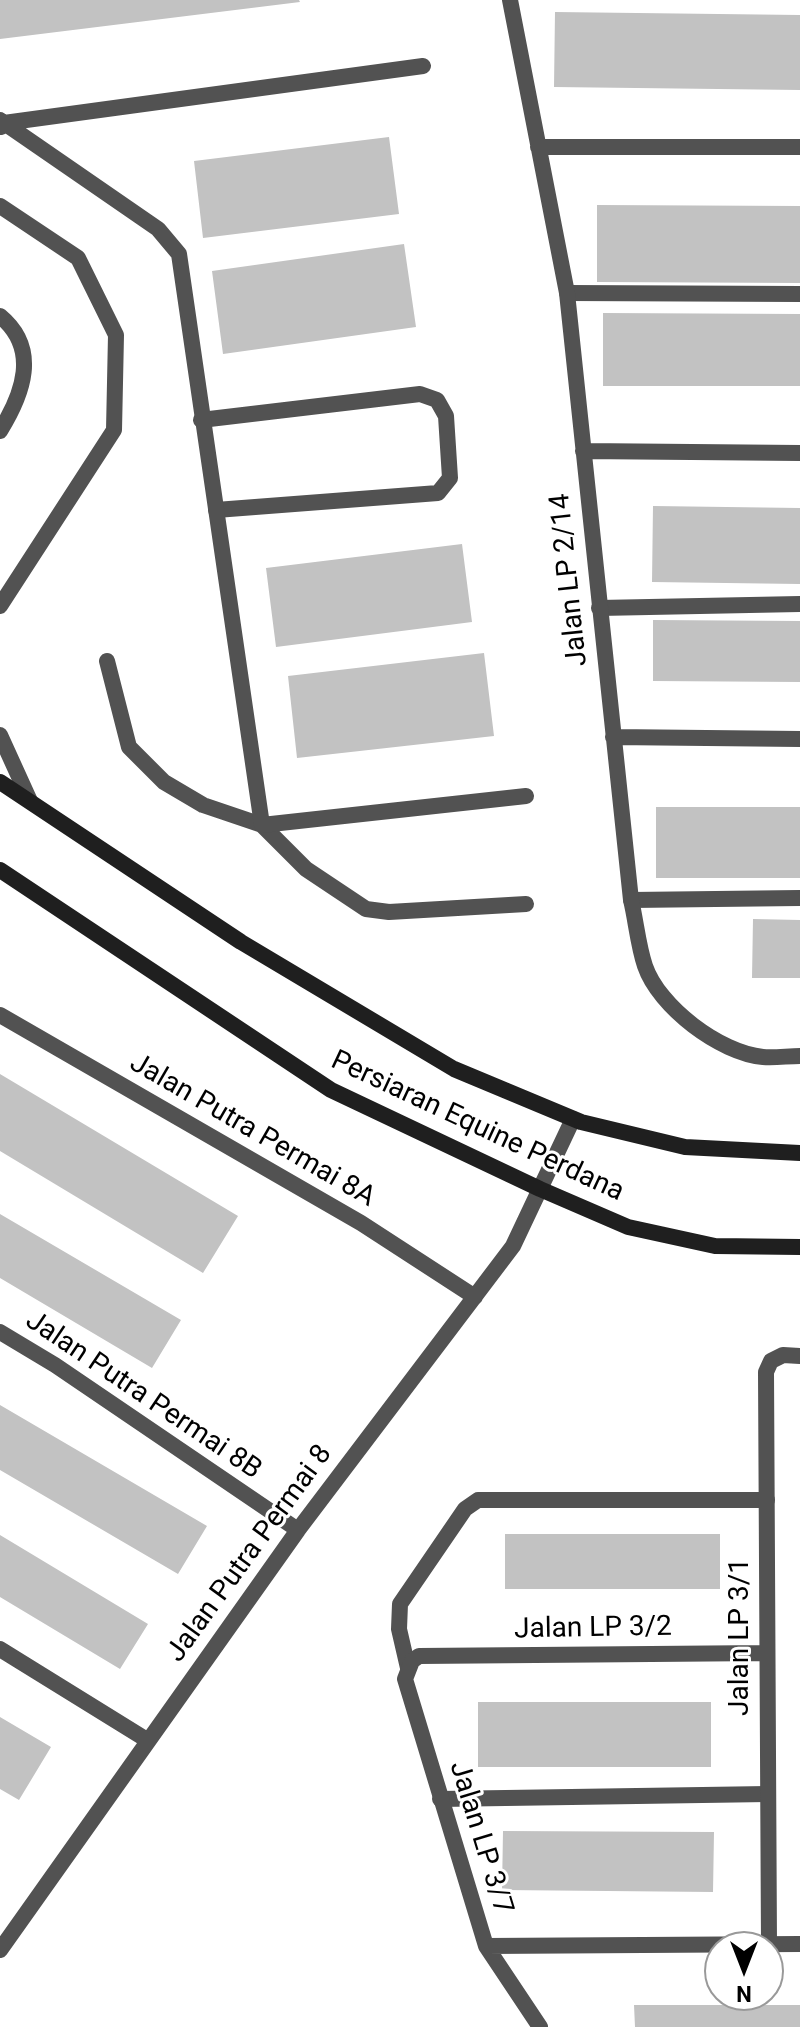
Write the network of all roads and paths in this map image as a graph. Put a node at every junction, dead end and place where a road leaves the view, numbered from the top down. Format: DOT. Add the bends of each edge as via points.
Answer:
graph roads {
  1 [pos="510,0"];
  2 [pos="423,66"];
  3 [pos="1,124"];
  4 [pos="538,147"];
  5 [pos="800,147"];
  6 [pos="0,206"];
  7 [pos="567,293"];
  8 [pos="800,294"];
  9 [pos="0,316"];
  10 [pos="201,420"];
  11 [pos="0,431"];
  12 [pos="583,451"];
  13 [pos="800,453"];
  14 [pos="216,510"];
  15 [pos="800,604"];
  16 [pos="0,606"];
  17 [pos="599,608"];
  18 [pos="107,661"];
  19 [pos="0,735"];
  20 [pos="613,737"];
  21 [pos="800,739"];
  22 [pos="0,782"];
  23 [pos="526,796"];
  24 [pos="30,801"];
  25 [pos="262,825"];
  26 [pos="0,870"];
  27 [pos="800,898"];
  28 [pos="631,900"];
  29 [pos="526,904"];
  30 [pos="0,1015"];
  31 [pos="800,1056"];
  32 [pos="573,1119"];
  33 [pos="800,1153"];
  34 [pos="540,1189"];
  35 [pos="800,1247"];
  36 [pos="475,1297"];
  37 [pos="0,1332"];
  38 [pos="800,1356"];
  39 [pos="767,1500"];
  40 [pos="298,1530"];
  41 [pos="0,1649"];
  42 [pos="767,1653"];
  43 [pos="413,1662"];
  44 [pos="147,1740"];
  45 [pos="768,1794"];
  46 [pos="440,1799"];
  47 [pos="769,1931"];
  48 [pos="704,1944"];
  49 [pos="486,1946"];
  50 [pos="0,1950"];
  51 [pos="540,2027"];
  1 -- 4 [label="street, Jalan LP 2/14"];
  2 -- 3 [label="street"];
  3 -- 10 [label="street" via="174,244"];
  4 -- 5 [label="street"];
  4 -- 7 [label="street, Jalan LP 2/14"];
  6 -- 16 [label="street" via="78,258 116,335 114,430"];
  7 -- 8 [label="street"];
  7 -- 12 [label="street, Jalan LP 2/14"];
  9 -- 11 [label="street" via="19,335 25,362 23,389"];
  10 -- 14 [label="street"];
  10 -- 14 [label="street" via="420,394 437,400 446,416 450,478 438,493"];
  12 -- 13 [label="street"];
  12 -- 17 [label="street, Jalan LP 2/14"];
  14 -- 25 [label="street"];
  15 -- 17 [label="street"];
  17 -- 20 [label="street, Jalan LP 2/14"];
  18 -- 25 [label="street" via="129,747 164,782 203,805"];
  19 -- 24 [label="street"];
  20 -- 21 [label="street"];
  20 -- 28 [label="street, Jalan LP 2/14"];
  22 -- 24 [label="street, Persiaran Equine Perdana"];
  23 -- 25 [label="street"];
  24 -- 32 [label="street, Persiaran Equine Perdana" via="241,942 454,1069"];
  25 -- 29 [label="street" via="306,869 366,909"];
  26 -- 34 [label="street, Persiaran Equine Perdana" via="331,1090"];
  27 -- 28 [label="street"];
  28 -- 31 [label="street, Jalan LP 2/14" via="645,969 698,1031 761,1057"];
  30 -- 36 [label="street, Jalan Putra Permai 8A" via="361,1223"];
  32 -- 33 [label="street, Persiaran Equine Perdana" via="685,1147"];
  32 -- 34 [label="street, Jalan Putra Permai 8"];
  34 -- 35 [label="street, Persiaran Equine Perdana" via="628,1227 715,1246"];
  34 -- 36 [label="street, Jalan Putra Permai 8" via="513,1246"];
  36 -- 40 [label="street, Jalan Putra Permai 8"];
  37 -- 40 [label="street, Jalan Putra Permai 8B"];
  38 -- 39 [label="street, Jalan LP 3/1" via="783,1355 771,1361 766,1372"];
  39 -- 42 [label="street, Jalan LP 3/1"];
  39 -- 43 [label="street, Jalan LP 3/7" via="478,1500 465,1509 400,1604 399,1629"];
  40 -- 44 [label="street, Jalan Putra Permai 8"];
  41 -- 44 [label="street"];
  42 -- 43 [label="street, Jalan LP 3/2"];
  42 -- 45 [label="street, Jalan LP 3/1"];
  43 -- 46 [label="street, Jalan LP 3/7" via="405,1679"];
  44 -- 50 [label="street, Jalan Putra Permai 8"];
  45 -- 46 [label="street"];
  45 -- 47 [label="street, Jalan LP 3/1"];
  46 -- 49 [label="street, Jalan LP 3/7"];
  48 -- 49 [label="street"];
  49 -- 51 [label="street, Jalan LP 3/7"];
}
